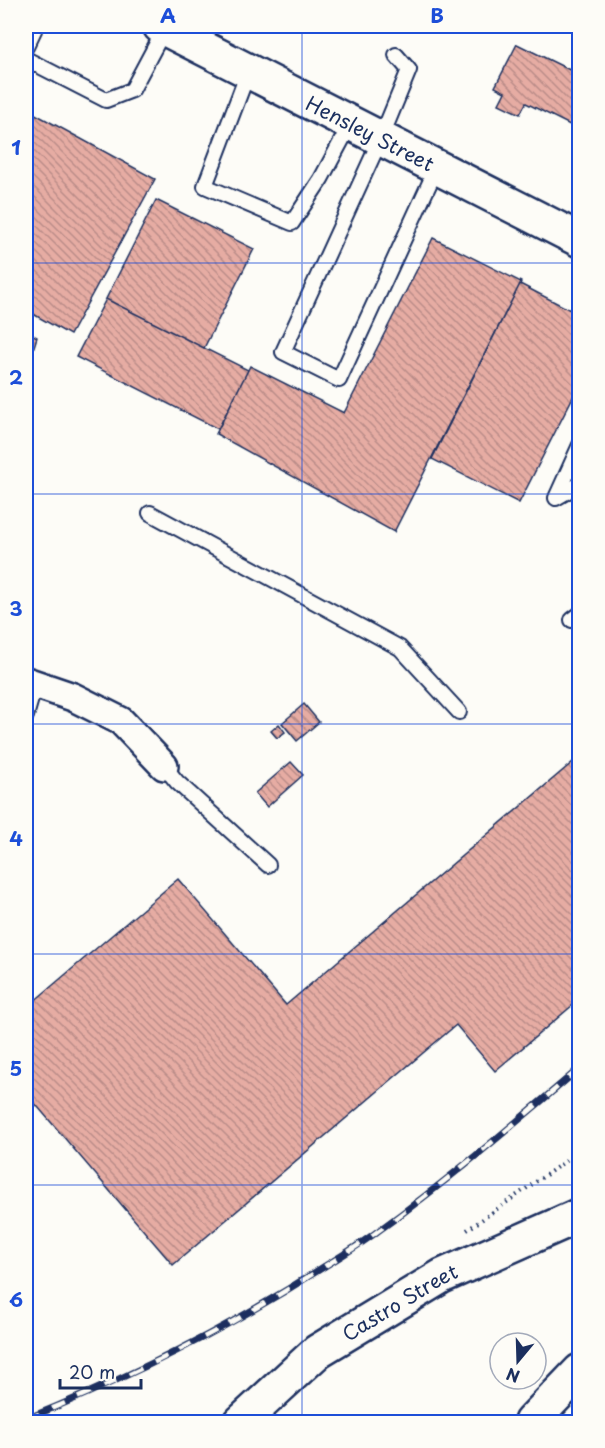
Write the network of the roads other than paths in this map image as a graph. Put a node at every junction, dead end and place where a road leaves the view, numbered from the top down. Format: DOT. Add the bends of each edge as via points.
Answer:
graph roads {
  1 [pos="36,26"];
  2 [pos="163,27"];
  3 [pos="26,47"];
  4 [pos="396,55"];
  5 [pos="26,59"];
  6 [pos="249,70"];
  7 [pos="351,123"];
  8 [pos="381,138"];
  9 [pos="437,167"];
  10 [pos="579,240"];
  11 [pos="579,445"];
  12 [pos="579,484"];
  13 [pos="150,513"];
  14 [pos="30,683"];
  15 [pos="459,712"];
  16 [pos="26,716"];
  17 [pos="164,766"];
  18 [pos="268,865"];
  19 [pos="579,1215"];
  20 [pos="579,1371"];
  21 [pos="241,1422"];
  22 [pos="531,1422"];
  1 -- 3 [label="lane"];
  2 -- 5 [label="lane" via="132,90 106,100"];
  2 -- 6 [label="street, Hensley Street"];
  4 -- 8 [label="lane" via="409,70"];
  6 -- 7 [label="street, Hensley Street"];
  6 -- 7 [label="lane" via="205,186 292,223"];
  7 -- 8 [label="street, Hensley Street"];
  8 -- 9 [label="street, Hensley Street"];
  8 -- 9 [label="lane" via="284,352 339,380"];
  9 -- 10 [label="street, Hensley Street"];
  11 -- 12 [label="lane" via="556,498"];
  13 -- 15 [label="lane" via="400,648"];
  14 -- 16 [label="lane"];
  14 -- 17 [label="street" via="73,697 121,722"];
  17 -- 18 [label="lane"];
  19 -- 21 [label="street, Castro Street" via="442,1276 327,1345"];
  20 -- 22 [label="street"];
}
